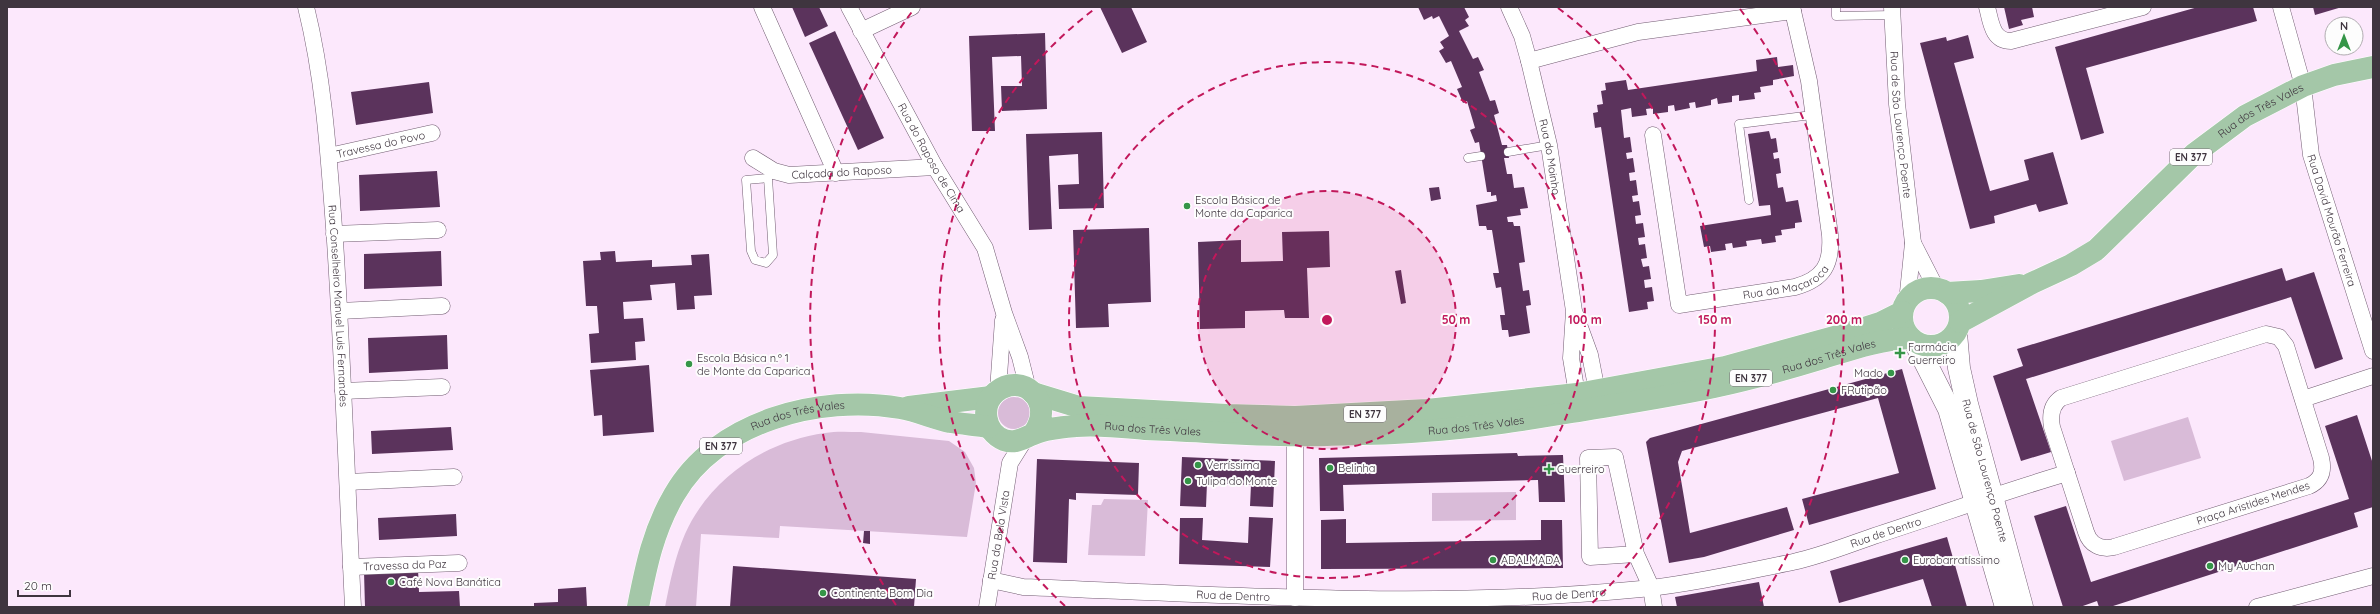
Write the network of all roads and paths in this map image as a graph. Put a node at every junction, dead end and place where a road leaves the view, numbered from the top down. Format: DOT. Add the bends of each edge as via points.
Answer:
graph roads {
  1 [pos="306,7"];
  2 [pos="762,7"];
  3 [pos="849,7"];
  4 [pos="912,7"];
  5 [pos="1509,7"];
  6 [pos="1836,7"];
  7 [pos="1986,7"];
  8 [pos="2143,7"];
  9 [pos="2281,7"];
  10 [pos="1793,9"];
  11 [pos="1893,11"];
  12 [pos="861,31"];
  13 [pos="1529,61"];
  14 [pos="2373,67"];
  15 [pos="2302,86"];
  16 [pos="1812,114"];
  17 [pos="432,133"];
  18 [pos="1653,136"];
  19 [pos="1549,146"];
  20 [pos="1508,152"];
  21 [pos="329,156"];
  22 [pos="1481,156"];
  23 [pos="753,158"];
  24 [pos="1468,158"];
  25 [pos="935,167"];
  26 [pos="836,173"];
  27 [pos="771,175"];
  28 [pos="1749,200"];
  29 [pos="438,230"];
  30 [pos="334,234"];
  31 [pos="1913,243"];
  32 [pos="2032,283"];
  33 [pos="1942,290"];
  34 [pos="442,306"];
  35 [pos="1904,307"];
  36 [pos="340,311"];
  37 [pos="1004,313"];
  38 [pos="1958,328"];
  39 [pos="1913,340"];
  40 [pos="2373,351"];
  41 [pos="2373,376"];
  42 [pos="442,387"];
  43 [pos="343,391"];
  44 [pos="1030,391"];
  45 [pos="994,394"];
  46 [pos="1588,398"];
  47 [pos="2303,399"];
  48 [pos="900,408"];
  49 [pos="992,431"];
  50 [pos="1030,436"];
  51 [pos="1295,436"];
  52 [pos="1010,463"];
  53 [pos="2067,473"];
  54 [pos="454,477"];
  55 [pos="348,482"];
  56 [pos="1984,500"];
  57 [pos="1636,554"];
  58 [pos="459,562"];
  59 [pos="351,567"];
  60 [pos="2373,576"];
  61 [pos="991,580"];
  62 [pos="1651,588"];
  63 [pos="1295,598"];
  64 [pos="1320,603"];
  65 [pos="353,607"];
  66 [pos="638,607"];
  67 [pos="987,607"];
  68 [pos="1654,607"];
  69 [pos="2006,607"];
  70 [pos="2022,607"];
  71 [pos="2257,607"];
  1 -- 21 [label="street, Rua Conselheiro Manuel Luis Fernandes" via="325,106"];
  2 -- 26 [label="street"];
  3 -- 12 [label="street, Rua do Raposo de Cima"];
  4 -- 12 [label="street"];
  5 -- 13 [label="street, Rua do Moinho" via="1522,36"];
  6 -- 11 [label="lane" via="1836,16"];
  7 -- 8 [label="street" via="1995,34 2005,41 2011,41"];
  9 -- 15 [label="street, Rua David Mourão Ferreira"];
  10 -- 13 [label="street, Rua da Maçaroca" via="1638,32"];
  10 -- 16 [label="street, Rua da Maçaroca"];
  11 -- 31 [label="street, Rua de São Lourenço Poente" via="1897,104"];
  12 -- 25 [label="street, Rua do Raposo de Cima"];
  13 -- 19 [label="street, Rua do Moinho"];
  14 -- 15 [label="main road, Rua dos Três Vales / EN 377" via="2334,75"];
  15 -- 32 [label="main road, Rua dos Três Vales / EN 377" via="2244,116 2194,154 2096,250"];
  15 -- 40 [label="street, Rua David Mourão Ferreira" via="2311,155"];
  16 -- 18 [label="street, Rua da Maçaroca" via="1830,235 1831,250 1827,265 1809,284 1795,288 1679,305"];
  16 -- 28 [label="lane" via="1739,124"];
  17 -- 21 [label="street, Travessa do Povo"];
  19 -- 20 [label="lane"];
  19 -- 46 [label="street, Rua do Moinho" via="1574,311 1572,358"];
  21 -- 30 [label="street, Rua Conselheiro Manuel Luis Fernandes"];
  22 -- 24 [label="lane"];
  23 -- 27 [label="street, Calçada do Raposo"];
  25 -- 26 [label="street, Calçada do Raposo"];
  25 -- 37 [label="street, Rua do Raposo de Cima" via="985,248"];
  26 -- 27 [label="street, Calçada do Raposo"];
  27 -- 27 [label="lane" via="746,180 751,251 755,260 761,263 771,259 774,251"];
  29 -- 30 [label="street"];
  30 -- 36 [label="street, Rua Conselheiro Manuel Luis Fernandes"];
  31 -- 33 [label="street, Rua de São Lourenço Poente"];
  31 -- 35 [label="street, Rua de São Lourenço Poente"];
  32 -- 33 [label="main road, EN 377" via="1980,292"];
  32 -- 38 [label="main road, EN 377"];
  33 -- 35 [label="main road, Rua dos Três Vales / EN 377" via="1925,289 1914,293"];
  33 -- 38 [label="main road" via="1957,306"];
  34 -- 36 [label="street"];
  35 -- 39 [label="main road" via="1902,323"];
  35 -- 46 [label="main road, Rua dos Três Vales / EN 377" via="1880,323 1769,356"];
  36 -- 43 [label="street, Rua Conselheiro Manuel Luis Fernandes"];
  37 -- 44 [label="street, Rua do Raposo de Cima"];
  37 -- 45 [label="street, Rua do Raposo de Cima"];
  38 -- 39 [label="main road, Rua dos Três Vales / EN 377" via="1948,341 1937,345 1926,346"];
  38 -- 56 [label="street, Rua de São Lourenço Poente" via="1959,368"];
  39 -- 46 [label="main road, Rua dos Três Vales / EN 377" via="1880,341 1761,376 1713,387"];
  39 -- 56 [label="street, Rua de São Lourenço Poente" via="1949,409"];
  41 -- 47 [label="street"];
  42 -- 43 [label="street"];
  43 -- 55 [label="street, Rua Conselheiro Manuel Luis Fernandes"];
  44 -- 45 [label="main road, Rua dos Três Vales / EN 377" via="1018,385 1008,386"];
  44 -- 46 [label="main road, Rua dos Três Vales / EN 377" via="1079,406 1295,416 1427,410"];
  44 -- 50 [label="main road" via="1040,402 1042,413 1040,424"];
  45 -- 48 [label="main road, Rua dos Três Vales / EN 377"];
  45 -- 49 [label="main road" via="986,407 986,417"];
  46 -- 51 [label="main road, Rua dos Três Vales / EN 377" via="1509,422 1424,432"];
  47 -- 53 [label="street, Praça Aristides Mendes" via="2284,342 2279,336 2263,334 2061,398 2053,407 2050,417"];
  47 -- 53 [label="street, Praça Aristides Mendes" via="2322,462 2319,479 2309,486 2104,548 2093,543 2087,536"];
  48 -- 49 [label="main road, Rua dos Três Vales / EN 377"];
  48 -- 66 [label="main road, Rua dos Três Vales / EN 377" via="844,404 802,408 760,423 699,461 674,495 650,547"];
  49 -- 50 [label="main road, Rua dos Três Vales / EN 377" via="1005,440 1015,442"];
  49 -- 52 [label="street"];
  50 -- 51 [label="main road, Rua dos Três Vales / EN 377" via="1077,426"];
  50 -- 52 [label="street, Rua da Bela Vista"];
  51 -- 63 [label="street"];
  52 -- 61 [label="street, Rua da Bela Vista"];
  53 -- 56 [label="street, Rua de Dentro"];
  54 -- 55 [label="street"];
  55 -- 59 [label="street, Rua Conselheiro Manuel Luis Fernandes"];
  56 -- 62 [label="street, Rua de Dentro" via="1801,560"];
  56 -- 69 [label="street, Rua de São Lourenço Poente"];
  56 -- 70 [label="street, Rua de São Lourenço Poente"];
  57 -- 57 [label="street" via="1615,457 1588,458 1590,557"];
  57 -- 62 [label="street"];
  58 -- 59 [label="street, Travessa da Paz"];
  59 -- 65 [label="street, Rua Conselheiro Manuel Luis Fernandes"];
  60 -- 71 [label="street"];
  61 -- 63 [label="street, Rua de Dentro" via="1023,588"];
  61 -- 67 [label="street, Rua da Bela Vista"];
  62 -- 64 [label="street, Rua de Dentro" via="1526,597"];
  62 -- 68 [label="street"];
  63 -- 64 [label="street, Rua de Dentro"];
}
